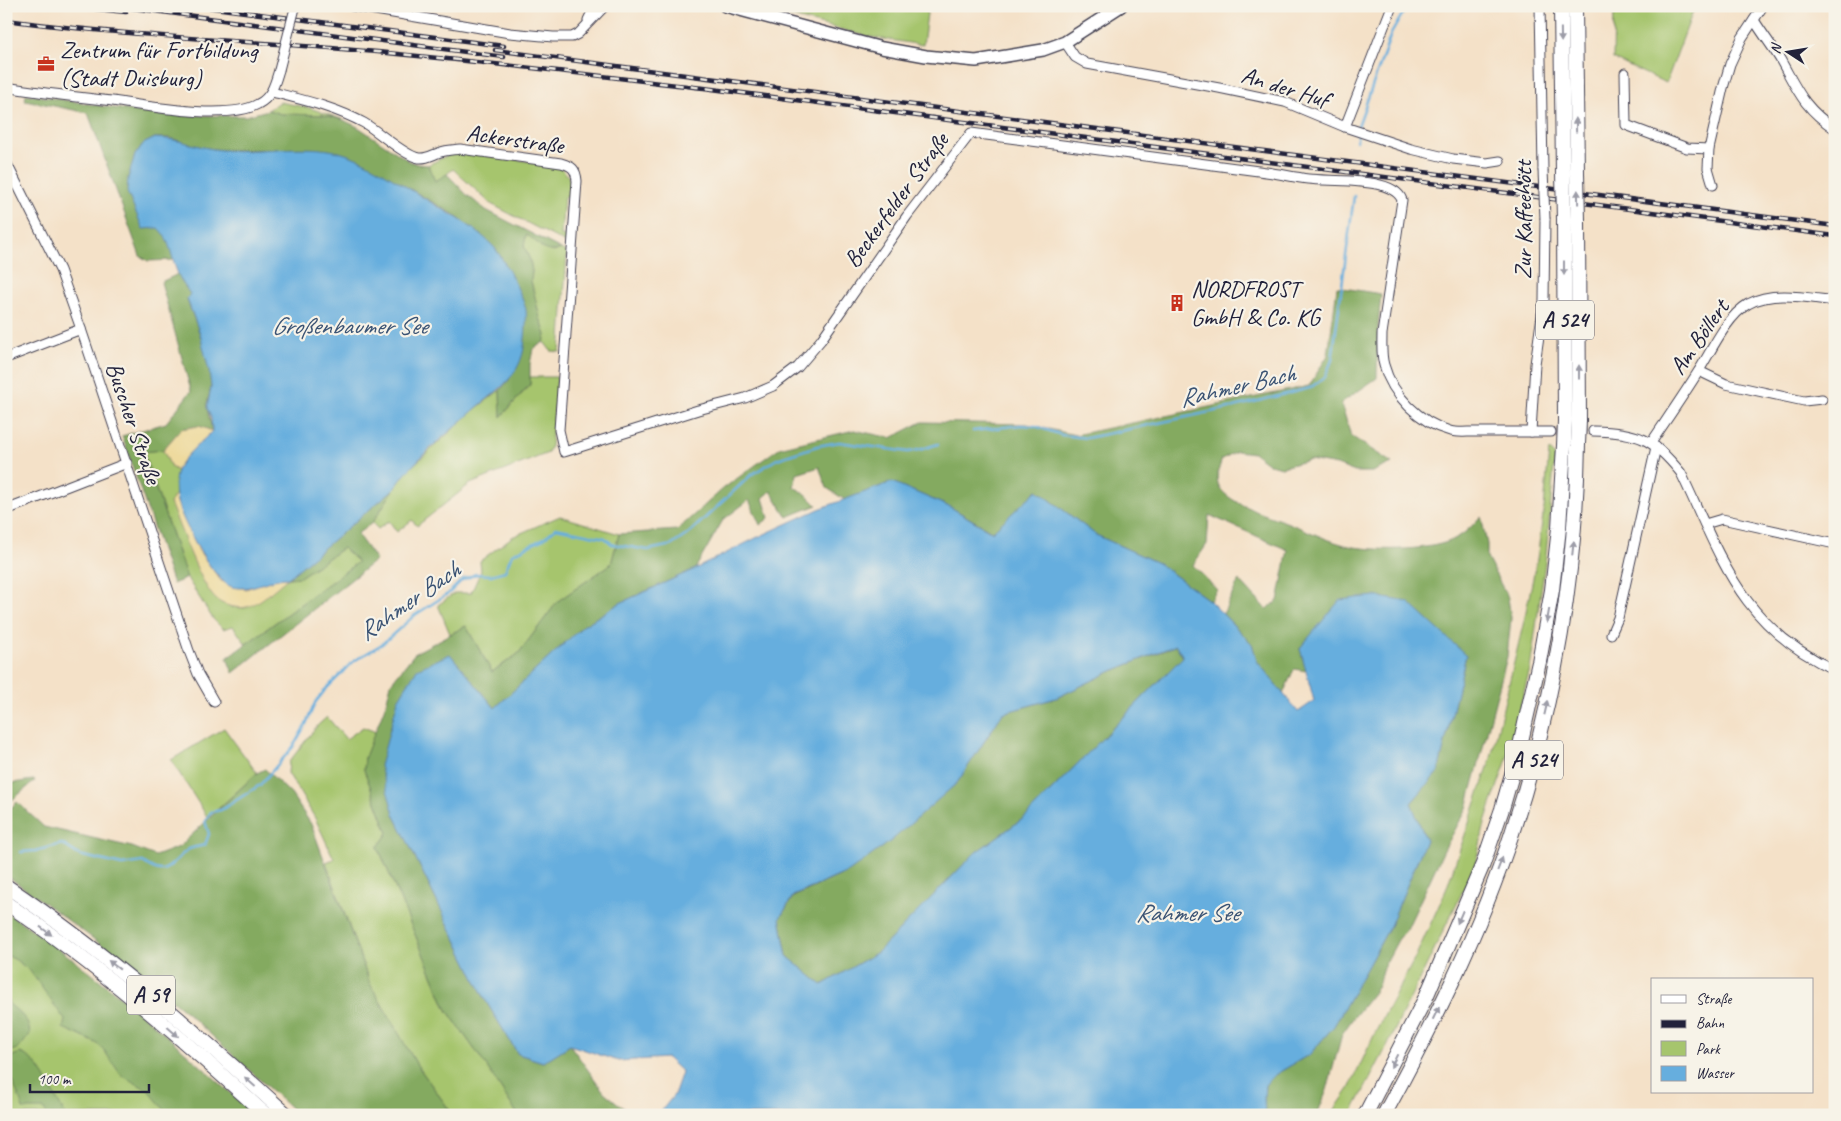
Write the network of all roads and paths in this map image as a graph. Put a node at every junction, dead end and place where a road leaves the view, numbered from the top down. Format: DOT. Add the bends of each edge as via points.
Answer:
graph roads {
  1 [pos="352,6"];
  2 [pos="595,6"];
  3 [pos="605,6"];
  4 [pos="725,6"];
  5 [pos="1121,6"];
  6 [pos="1392,6"];
  7 [pos="1540,6"];
  8 [pos="1561,6"];
  9 [pos="1575,6"];
  10 [pos="1763,6"];
  11 [pos="295,7"];
  12 [pos="1754,20"];
  13 [pos="582,31"];
  14 [pos="1065,42"];
  15 [pos="1625,73"];
  16 [pos="6,87"];
  17 [pos="272,92"];
  18 [pos="1349,128"];
  19 [pos="1835,129"];
  20 [pos="1710,150"];
  21 [pos="1500,161"];
  22 [pos="6,162"];
  23 [pos="1570,173"];
  24 [pos="1713,185"];
  25 [pos="1835,301"];
  26 [pos="81,329"];
  27 [pos="6,358"];
  28 [pos="1699,371"];
  29 [pos="1822,399"];
  30 [pos="1593,431"];
  31 [pos="1531,432"];
  32 [pos="1550,432"];
  33 [pos="1571,445"];
  34 [pos="1654,445"];
  35 [pos="564,452"];
  36 [pos="127,462"];
  37 [pos="6,510"];
  38 [pos="1705,524"];
  39 [pos="1835,544"];
  40 [pos="1611,634"];
  41 [pos="1835,670"];
  42 [pos="214,702"];
  43 [pos="6,886"];
  44 [pos="6,903"];
  45 [pos="266,1115"];
  46 [pos="287,1115"];
  47 [pos="1365,1115"];
  48 [pos="1384,1115"];
  1 -- 13 [label="street" via="510,33 565,37"];
  2 -- 13 [label="street"];
  3 -- 13 [label="street"];
  4 -- 14 [label="main road" via="882,48 926,56 976,61 1036,51"];
  5 -- 14 [label="main road"];
  6 -- 18 [label="street"];
  7 -- 31 [label="street, Zur Kaffeehött, bridge" via="1544,301 1535,364"];
  8 -- 23 [label="highway, A 524, one-way"];
  23 -- 9 [label="highway, A 524, one-way"];
  10 -- 12 [label="street"];
  11 -- 17 [label="street, bridge"];
  12 -- 19 [label="street" via="1808,107"];
  12 -- 20 [label="street" via="1730,64"];
  14 -- 18 [label="street, An der Huf" via="1075,58 1087,64 1285,102"];
  15 -- 20 [label="street" via="1626,125 1687,148"];
  16 -- 17 [label="street" via="186,111 245,109 259,104"];
  17 -- 35 [label="street, Ackerstraße" via="346,114 419,158 460,149 561,163 573,168 577,181 559,430"];
  18 -- 21 [label="street, An der Huf" via="1453,159 1487,163"];
  20 -- 24 [label="street" via="1708,168"];
  22 -- 26 [label="street, Buscher Straße" via="60,270"];
  23 -- 33 [label="highway, A 524, bridge"];
  25 -- 28 [label="street, Am Böllert" via="1775,297 1747,305 1732,319"];
  26 -- 27 [label="street"];
  26 -- 36 [label="street, Buscher Straße"];
  28 -- 29 [label="street" via="1726,384 1804,401"];
  28 -- 34 [label="street, Am Böllert"];
  30 -- 34 [label="street" via="1642,438"];
  31 -- 32 [label="street"];
  31 -- 35 [label="street, Beckerfelder Straße" via="1451,431 1417,413 1392,385 1383,365 1382,334 1402,200 1394,189 1366,182 1309,179 971,133 798,367 773,386 745,398"];
  33 -- 47 [label="highway, A 524, one-way" via="1539,662 1502,809 1483,864 1426,997"];
  48 -- 33 [label="highway, A 524, one-way" via="1415,1057 1483,910 1512,834 1536,754 1568,595 1575,530"];
  34 -- 38 [label="street" via="1681,473"];
  34 -- 40 [label="street" via="1618,618"];
  36 -- 37 [label="street"];
  36 -- 42 [label="street, Buscher Straße" via="189,651"];
  38 -- 39 [label="street" via="1722,519"];
  38 -- 41 [label="street" via="1726,571 1752,610 1798,651"];
  46 -- 43 [label="highway, A 59, one-way" via="131,978"];
  44 -- 45 [label="highway, A 59, one-way" via="122,990"];
}
